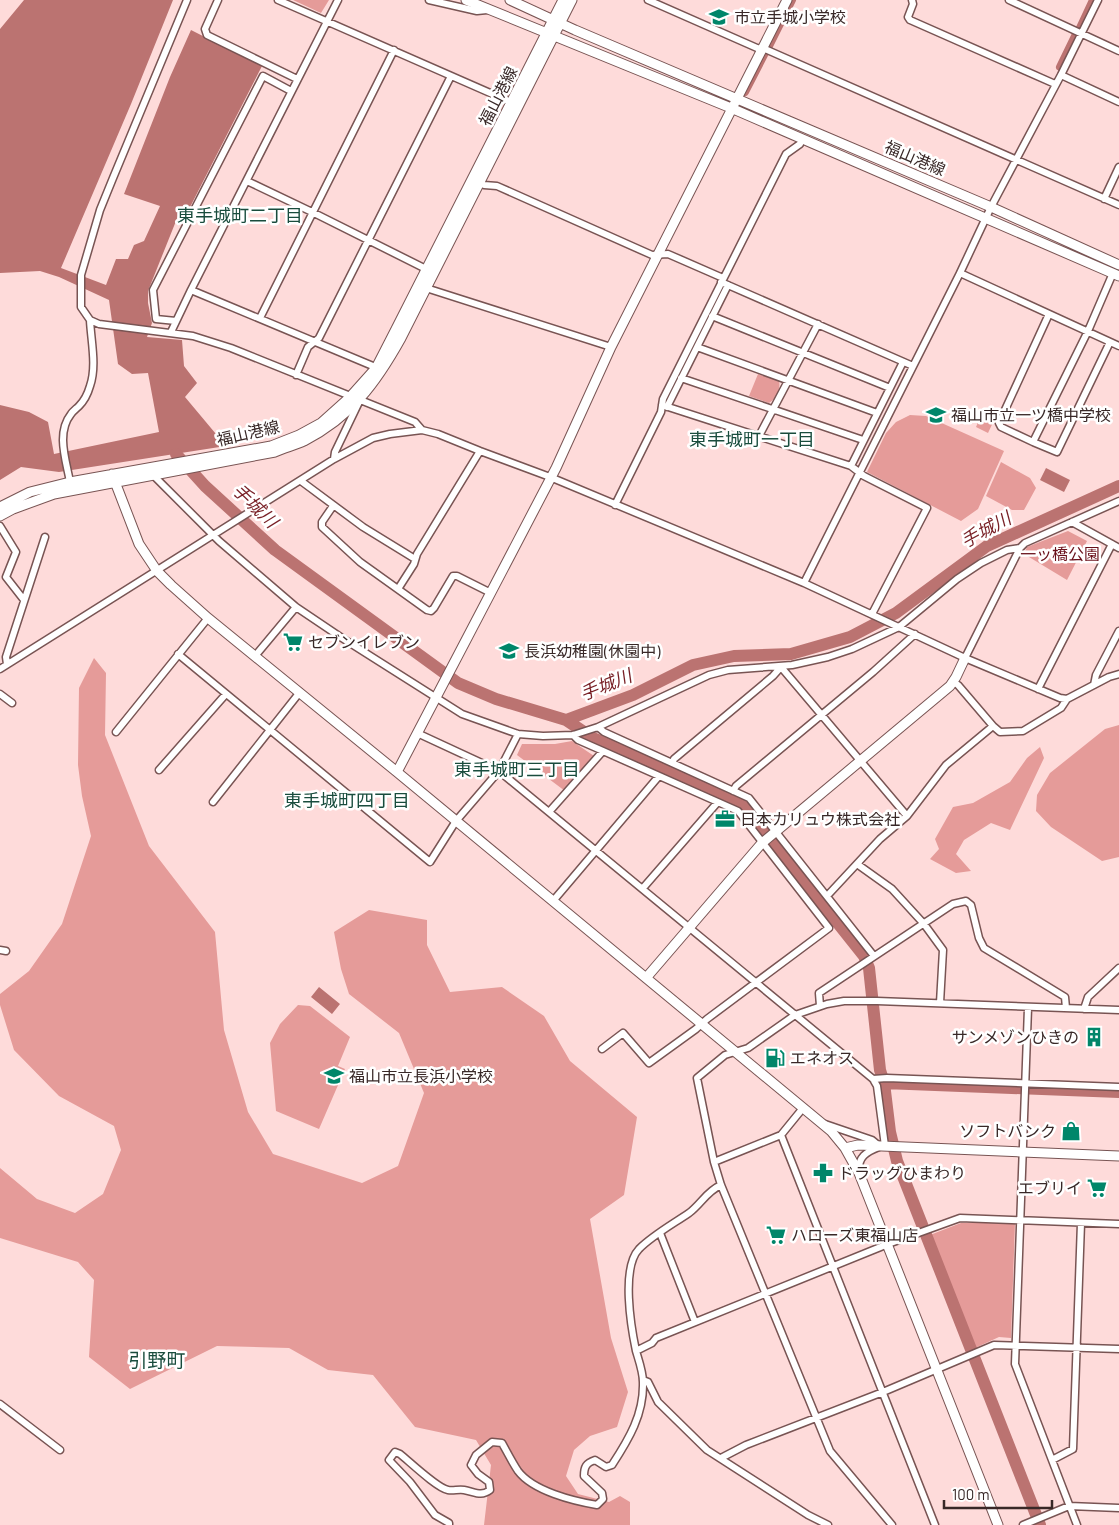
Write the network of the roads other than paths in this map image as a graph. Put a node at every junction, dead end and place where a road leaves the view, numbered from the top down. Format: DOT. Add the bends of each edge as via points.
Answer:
graph roads {
  1 [pos="187,0"];
  2 [pos="218,0"];
  3 [pos="278,0"];
  4 [pos="338,0"];
  5 [pos="429,0"];
  6 [pos="466,0"];
  7 [pos="510,0"];
  8 [pos="563,0"];
  9 [pos="572,0"];
  10 [pos="648,0"];
  11 [pos="786,0"];
  12 [pos="912,0"];
  13 [pos="1010,0"];
  14 [pos="1098,0"];
  15 [pos="493,10"];
  16 [pos="327,22"];
  17 [pos="557,22"];
  18 [pos="546,32"];
  19 [pos="1081,33"];
  20 [pos="555,36"];
  21 [pos="762,49"];
  22 [pos="394,50"];
  23 [pos="1119,51"];
  24 [pos="1061,75"];
  25 [pos="451,76"];
  26 [pos="297,79"];
  27 [pos="1055,84"];
  28 [pos="291,91"];
  29 [pos="736,98"];
  30 [pos="1119,102"];
  31 [pos="515,104"];
  32 [pos="731,108"];
  33 [pos="802,138"];
  34 [pos="1017,160"];
  35 [pos="1119,167"];
  36 [pos="247,181"];
  37 [pos="479,182"];
  38 [pos="1104,198"];
  39 [pos="1119,205"];
  40 [pos="991,207"];
  41 [pos="312,212"];
  42 [pos="985,219"];
  43 [pos="368,241"];
  44 [pos="658,254"];
  45 [pos="1119,265"];
  46 [pos="429,271"];
  47 [pos="960,273"];
  48 [pos="1116,275"];
  49 [pos="724,282"];
  50 [pos="426,288"];
  51 [pos="191,290"];
  52 [pos="1049,314"];
  53 [pos="712,316"];
  54 [pos="260,318"];
  55 [pos="90,320"];
  56 [pos="176,321"];
  57 [pos="818,324"];
  58 [pos="1088,331"];
  59 [pos="171,332"];
  60 [pos="314,342"];
  61 [pos="1110,342"];
  62 [pos="1119,346"];
  63 [pos="612,347"];
  64 [pos="697,347"];
  65 [pos="803,353"];
  66 [pos="903,362"];
  67 [pos="913,366"];
  68 [pos="379,369"];
  69 [pos="296,375"];
  70 [pos="681,378"];
  71 [pos="788,381"];
  72 [pos="890,388"];
  73 [pos="355,399"];
  74 [pos="664,406"];
  75 [pos="774,409"];
  76 [pos="877,413"];
  77 [pos="422,430"];
  78 [pos="759,436"];
  79 [pos="863,440"];
  80 [pos="1033,442"];
  81 [pos="480,451"];
  82 [pos="334,459"];
  83 [pos="851,466"];
  84 [pos="860,472"];
  85 [pos="154,473"];
  86 [pos="550,477"];
  87 [pos="69,478"];
  88 [pos="113,478"];
  89 [pos="301,481"];
  90 [pos="1119,501"];
  91 [pos="615,505"];
  92 [pos="0,506"];
  93 [pos="333,506"];
  94 [pos="0,516"];
  95 [pos="1072,522"];
  96 [pos="0,526"];
  97 [pos="215,534"];
  98 [pos="45,537"];
  99 [pos="1112,544"];
  100 [pos="1020,548"];
  101 [pos="1119,548"];
  102 [pos="415,559"];
  103 [pos="157,571"];
  104 [pos="804,583"];
  105 [pos="398,589"];
  106 [pos="491,593"];
  107 [pos="24,600"];
  108 [pos="296,607"];
  109 [pos="873,615"];
  110 [pos="208,618"];
  111 [pos="897,626"];
  112 [pos="1119,631"];
  113 [pos="915,634"];
  114 [pos="0,654"];
  115 [pos="178,654"];
  116 [pos="255,656"];
  117 [pos="965,658"];
  118 [pos="7,664"];
  119 [pos="781,667"];
  120 [pos="0,669"];
  121 [pos="1119,674"];
  122 [pos="954,682"];
  123 [pos="1094,685"];
  124 [pos="1038,689"];
  125 [pos="300,692"];
  126 [pos="0,694"];
  127 [pos="226,694"];
  128 [pos="436,697"];
  129 [pos="1067,699"];
  130 [pos="12,703"];
  131 [pos="822,715"];
  132 [pos="994,726"];
  133 [pos="595,728"];
  134 [pos="270,730"];
  135 [pos="116,732"];
  136 [pos="418,733"];
  137 [pos="518,734"];
  138 [pos="574,735"];
  139 [pos="603,751"];
  140 [pos="860,761"];
  141 [pos="672,763"];
  142 [pos="159,770"];
  143 [pos="499,771"];
  144 [pos="397,772"];
  145 [pos="659,776"];
  146 [pos="733,791"];
  147 [pos="214,802"];
  148 [pos="717,803"];
  149 [pos="549,812"];
  150 [pos="907,816"];
  151 [pos="456,821"];
  152 [pos="775,832"];
  153 [pos="764,842"];
  154 [pos="596,850"];
  155 [pos="857,864"];
  156 [pos="643,888"];
  157 [pos="827,896"];
  158 [pos="553,901"];
  159 [pos="924,924"];
  160 [pos="690,928"];
  161 [pos="873,957"];
  162 [pos="1119,968"];
  163 [pos="646,978"];
  164 [pos="756,982"];
  165 [pos="940,1003"];
  166 [pos="820,1006"];
  167 [pos="1028,1008"];
  168 [pos="1066,1008"];
  169 [pos="1084,1009"];
  170 [pos="1119,1010"];
  171 [pos="795,1015"];
  172 [pos="701,1024"];
  173 [pos="602,1049"];
  174 [pos="736,1052"];
  175 [pos="876,1078"];
  176 [pos="1025,1087"];
  177 [pos="1119,1087"];
  178 [pos="803,1108"];
  179 [pos="822,1124"];
  180 [pos="781,1135"];
  181 [pos="888,1146"];
  182 [pos="845,1148"];
  183 [pos="1023,1152"];
  184 [pos="1119,1156"];
  185 [pos="714,1162"];
  186 [pos="859,1172"];
  187 [pos="721,1185"];
  188 [pos="1019,1219"];
  189 [pos="1081,1222"];
  190 [pos="1119,1224"];
  191 [pos="660,1234"];
  192 [pos="888,1244"];
  193 [pos="834,1267"];
  194 [pos="766,1294"];
  195 [pos="695,1322"];
  196 [pos="1016,1345"];
  197 [pos="1077,1348"];
  198 [pos="1119,1349"];
  199 [pos="636,1351"];
  200 [pos="938,1369"];
  201 [pos="643,1380"];
  202 [pos="883,1392"];
  203 [pos="0,1404"];
  204 [pos="816,1418"];
  205 [pos="60,1450"];
  206 [pos="721,1458"];
  207 [pos="1052,1460"];
  208 [pos="1069,1506"];
  209 [pos="1119,1508"];
  210 [pos="449,1525"];
  211 [pos="828,1525"];
  212 [pos="892,1525"];
  213 [pos="935,1525"];
  214 [pos="998,1525"];
  215 [pos="1023,1525"];
  216 [pos="1077,1525"];
  1 -- 55 [label="street" via="100,210 81,275 81,307"];
  2 -- 26 [label="street" via="205,29 207,34"];
  3 -- 16 [label="street"];
  4 -- 16 [label="street"];
  5 -- 15 [label="street" via="477,11"];
  6 -- 15 [label="street"];
  7 -- 17 [label="street"];
  8 -- 17 [label="street"];
  9 -- 17 [label="street"];
  10 -- 21 [label="street"];
  11 -- 21 [label="street"];
  12 -- 27 [label="street" via="910,20"];
  13 -- 19 [label="street"];
  14 -- 19 [label="street"];
  15 -- 18 [label="street"];
  16 -- 22 [label="street"];
  16 -- 26 [label="street"];
  17 -- 18 [label="street, 福山港線"];
  17 -- 20 [label="street"];
  17 -- 29 [label="street, 福山港線"];
  18 -- 20 [label="street"];
  18 -- 31 [label="street, 福山港線"];
  19 -- 23 [label="street"];
  19 -- 24 [label="street"];
  20 -- 31 [label="street, 福山港線"];
  20 -- 32 [label="street, 福山港線"];
  21 -- 29 [label="street"];
  21 -- 34 [label="street"];
  22 -- 25 [label="street"];
  22 -- 41 [label="street"];
  24 -- 27 [label="street"];
  24 -- 30 [label="street"];
  25 -- 31 [label="street"];
  25 -- 43 [label="street"];
  26 -- 28 [label="street"];
  27 -- 34 [label="street"];
  28 -- 36 [label="street"];
  28 -- 56 [label="street" via="263,76 153,290 156,319"];
  29 -- 32 [label="street"];
  29 -- 40 [label="street, 福山港線"];
  31 -- 37 [label="street, 福山港線"];
  31 -- 46 [label="street, 福山港線"];
  32 -- 33 [label="street, 福山港線"];
  32 -- 44 [label="street"];
  33 -- 42 [label="street, 福山港線"];
  33 -- 49 [label="street" via="800,144 786,154"];
  34 -- 38 [label="street"];
  34 -- 40 [label="street"];
  35 -- 38 [label="street"];
  36 -- 41 [label="street"];
  36 -- 51 [label="street"];
  37 -- 44 [label="street" via="498,186 652,255"];
  37 -- 46 [label="street, 福山港線"];
  38 -- 39 [label="street"];
  40 -- 42 [label="street"];
  40 -- 45 [label="street, 福山港線"];
  41 -- 43 [label="street"];
  41 -- 54 [label="street"];
  42 -- 47 [label="street"];
  42 -- 48 [label="street, 福山港線"];
  43 -- 46 [label="street"];
  43 -- 60 [label="street" via="319,338"];
  44 -- 49 [label="street" via="668,254"];
  44 -- 63 [label="street"];
  46 -- 50 [label="street, 福山港線"];
  46 -- 68 [label="street, 福山港線"];
  47 -- 52 [label="street"];
  47 -- 67 [label="street"];
  48 -- 58 [label="street"];
  49 -- 53 [label="street"];
  49 -- 57 [label="street"];
  49 -- 74 [label="street" via="663,399"];
  50 -- 63 [label="street"];
  50 -- 68 [label="street, 福山港線"];
  51 -- 54 [label="street"];
  51 -- 56 [label="street"];
  52 -- 58 [label="street"];
  52 -- 80 [label="street" via="999,423 1001,427"];
  53 -- 64 [label="street"];
  53 -- 65 [label="street"];
  54 -- 60 [label="street"];
  55 -- 59 [label="street" via="99,324"];
  55 -- 87 [label="street" via="93,372 90,386 85,399 72,412 64,427 63,448"];
  56 -- 59 [label="street"];
  57 -- 65 [label="street"];
  57 -- 66 [label="street"];
  58 -- 61 [label="street"];
  58 -- 80 [label="street"];
  59 -- 69 [label="street" via="231,348"];
  60 -- 68 [label="street"];
  60 -- 69 [label="street" via="308,347"];
  61 -- 62 [label="street"];
  61 -- 80 [label="street" via="1057,452"];
  63 -- 86 [label="street"];
  64 -- 70 [label="street"];
  64 -- 71 [label="street"];
  65 -- 71 [label="street"];
  65 -- 72 [label="street"];
  66 -- 67 [label="street"];
  66 -- 72 [label="street"];
  67 -- 84 [label="street"];
  68 -- 73 [label="street, 福山港線"];
  69 -- 73 [label="street"];
  70 -- 74 [label="street"];
  70 -- 75 [label="street"];
  71 -- 75 [label="street"];
  71 -- 76 [label="street"];
  72 -- 76 [label="street"];
  73 -- 77 [label="street" via="415,422"];
  73 -- 82 [label="street"];
  73 -- 85 [label="street, 福山港線" via="332,423 303,441 275,452 237,456"];
  74 -- 78 [label="street"];
  74 -- 91 [label="street"];
  75 -- 78 [label="street"];
  75 -- 79 [label="street"];
  76 -- 79 [label="street"];
  77 -- 81 [label="street"];
  77 -- 82 [label="street" via="373,438"];
  78 -- 83 [label="street"];
  79 -- 83 [label="street"];
  81 -- 86 [label="street"];
  81 -- 102 [label="street"];
  82 -- 89 [label="street"];
  83 -- 84 [label="street"];
  84 -- 104 [label="street"];
  84 -- 109 [label="street" via="927,508"];
  85 -- 88 [label="street, 福山港線"];
  85 -- 97 [label="street"];
  86 -- 91 [label="street"];
  86 -- 106 [label="street"];
  87 -- 88 [label="street, 福山港線"];
  87 -- 92 [label="street, 福山港線"];
  88 -- 94 [label="street, 福山港線" via="54,494"];
  88 -- 103 [label="street" via="139,544"];
  89 -- 93 [label="street"];
  89 -- 97 [label="street"];
  90 -- 95 [label="street"];
  91 -- 104 [label="street"];
  93 -- 102 [label="street"];
  93 -- 105 [label="street" via="322,527 360,562"];
  95 -- 99 [label="street"];
  95 -- 100 [label="street"];
  96 -- 107 [label="street" via="16,552 6,577"];
  97 -- 103 [label="street"];
  97 -- 108 [label="street"];
  98 -- 107 [label="street"];
  99 -- 101 [label="street"];
  99 -- 124 [label="street"];
  100 -- 111 [label="street" via="1007,550 981,563"];
  100 -- 117 [label="street"];
  102 -- 105 [label="street"];
  103 -- 110 [label="street"];
  103 -- 118 [label="street"];
  104 -- 109 [label="street"];
  105 -- 106 [label="street" via="431,611 453,576"];
  106 -- 128 [label="street"];
  107 -- 118 [label="street" via="6,656"];
  108 -- 116 [label="street"];
  108 -- 128 [label="street"];
  109 -- 111 [label="street"];
  110 -- 115 [label="street"];
  110 -- 116 [label="street"];
  111 -- 113 [label="street"];
  111 -- 119 [label="street" via="836,654"];
  112 -- 123 [label="street" via="1096,674"];
  113 -- 117 [label="street"];
  113 -- 131 [label="street"];
  114 -- 118 [label="street"];
  115 -- 127 [label="street"];
  115 -- 135 [label="street"];
  116 -- 125 [label="street"];
  117 -- 122 [label="street"];
  117 -- 124 [label="street"];
  118 -- 120 [label="street"];
  119 -- 131 [label="street"];
  119 -- 133 [label="street" via="728,670 709,675"];
  119 -- 141 [label="street"];
  121 -- 123 [label="street"];
  122 -- 132 [label="street"];
  122 -- 140 [label="street"];
  123 -- 129 [label="street"];
  124 -- 129 [label="street"];
  125 -- 134 [label="street"];
  125 -- 144 [label="street"];
  126 -- 130 [label="street"];
  127 -- 134 [label="street"];
  127 -- 142 [label="street"];
  128 -- 136 [label="street"];
  128 -- 137 [label="street" via="462,714"];
  129 -- 132 [label="street" via="1061,708 1023,730 1000,732"];
  131 -- 140 [label="street"];
  131 -- 146 [label="street"];
  132 -- 150 [label="street" via="946,765"];
  133 -- 138 [label="street"];
  133 -- 141 [label="street"];
  134 -- 147 [label="street"];
  134 -- 151 [label="street" via="430,862"];
  136 -- 143 [label="street"];
  136 -- 144 [label="street"];
  137 -- 138 [label="street"];
  137 -- 143 [label="street"];
  138 -- 139 [label="street"];
  139 -- 145 [label="street"];
  139 -- 149 [label="street"];
  140 -- 150 [label="street"];
  140 -- 152 [label="street"];
  141 -- 146 [label="street"];
  143 -- 149 [label="street"];
  143 -- 151 [label="street"];
  144 -- 151 [label="street"];
  145 -- 148 [label="street"];
  145 -- 154 [label="street"];
  146 -- 152 [label="street" via="749,798"];
  148 -- 153 [label="street" via="738,812"];
  148 -- 156 [label="street"];
  149 -- 154 [label="street"];
  150 -- 155 [label="street"];
  151 -- 158 [label="street"];
  152 -- 153 [label="street"];
  152 -- 157 [label="street"];
  153 -- 160 [label="street"];
  153 -- 164 [label="street" via="829,928"];
  154 -- 156 [label="street"];
  154 -- 158 [label="street"];
  155 -- 157 [label="street"];
  155 -- 159 [label="street" via="892,889"];
  156 -- 160 [label="street"];
  157 -- 161 [label="street"];
  158 -- 163 [label="street"];
  159 -- 161 [label="street"];
  159 -- 165 [label="street" via="942,950"];
  159 -- 168 [label="street" via="952,904 968,902 984,948 1065,997"];
  160 -- 163 [label="street"];
  160 -- 164 [label="street"];
  161 -- 166 [label="street" via="819,993"];
  162 -- 169 [label="street" via="1088,997"];
  163 -- 172 [label="street"];
  164 -- 171 [label="street"];
  164 -- 172 [label="street"];
  165 -- 166 [label="street" via="844,1001"];
  165 -- 167 [label="street"];
  166 -- 171 [label="street"];
  167 -- 168 [label="street"];
  167 -- 176 [label="street"];
  168 -- 169 [label="street"];
  169 -- 170 [label="street"];
  171 -- 174 [label="street" via="748,1048"];
  171 -- 175 [label="street"];
  172 -- 173 [label="street" via="648,1063 623,1033"];
  172 -- 174 [label="street"];
  174 -- 178 [label="street"];
  174 -- 185 [label="street" via="725,1055 697,1078"];
  175 -- 176 [label="street"];
  175 -- 181 [label="street"];
  176 -- 177 [label="street"];
  176 -- 183 [label="street"];
  178 -- 179 [label="street"];
  178 -- 180 [label="street"];
  179 -- 181 [label="street"];
  179 -- 182 [label="street"];
  180 -- 185 [label="street"];
  180 -- 193 [label="street"];
  181 -- 182 [label="street"];
  181 -- 183 [label="street"];
  181 -- 186 [label="street" via="860,1158"];
  182 -- 186 [label="street"];
  183 -- 184 [label="street"];
  183 -- 188 [label="street"];
  185 -- 187 [label="street"];
  186 -- 192 [label="street"];
  187 -- 191 [label="street" via="714,1188 694,1210"];
  187 -- 194 [label="street"];
  188 -- 189 [label="street"];
  188 -- 192 [label="street" via="960,1218"];
  188 -- 196 [label="street"];
  189 -- 190 [label="street"];
  189 -- 197 [label="street"];
  191 -- 195 [label="street"];
  191 -- 199 [label="street" via="638,1250 629,1276"];
  192 -- 193 [label="street"];
  192 -- 200 [label="street"];
  193 -- 194 [label="street"];
  193 -- 202 [label="street"];
  194 -- 195 [label="street"];
  194 -- 204 [label="street"];
  195 -- 199 [label="street" via="656,1338"];
  196 -- 197 [label="street"];
  196 -- 200 [label="street" via="994,1345"];
  196 -- 207 [label="street" via="1015,1364"];
  197 -- 198 [label="street"];
  197 -- 207 [label="street" via="1073,1449"];
  199 -- 201 [label="street"];
  200 -- 202 [label="street"];
  200 -- 214 [label="street"];
  201 -- 206 [label="street" via="648,1382 658,1402 671,1416 707,1450"];
  201 -- 210 [label="street" via="640,1407 627,1444 612,1465 606,1467 595,1460 584,1468 584,1476 602,1493 603,1499 597,1505 577,1502 529,1481 502,1443 492,1442 476,1455 471,1465 489,1482 490,1490 485,1494 447,1490 395,1452 389,1460 435,1515"];
  202 -- 204 [label="street"];
  202 -- 213 [label="street"];
  203 -- 205 [label="street"];
  204 -- 206 [label="street"];
  204 -- 212 [label="street" via="830,1451"];
  206 -- 211 [label="street"];
  207 -- 208 [label="street"];
  208 -- 209 [label="street"];
  208 -- 215 [label="street"];
  208 -- 216 [label="street"];
}
